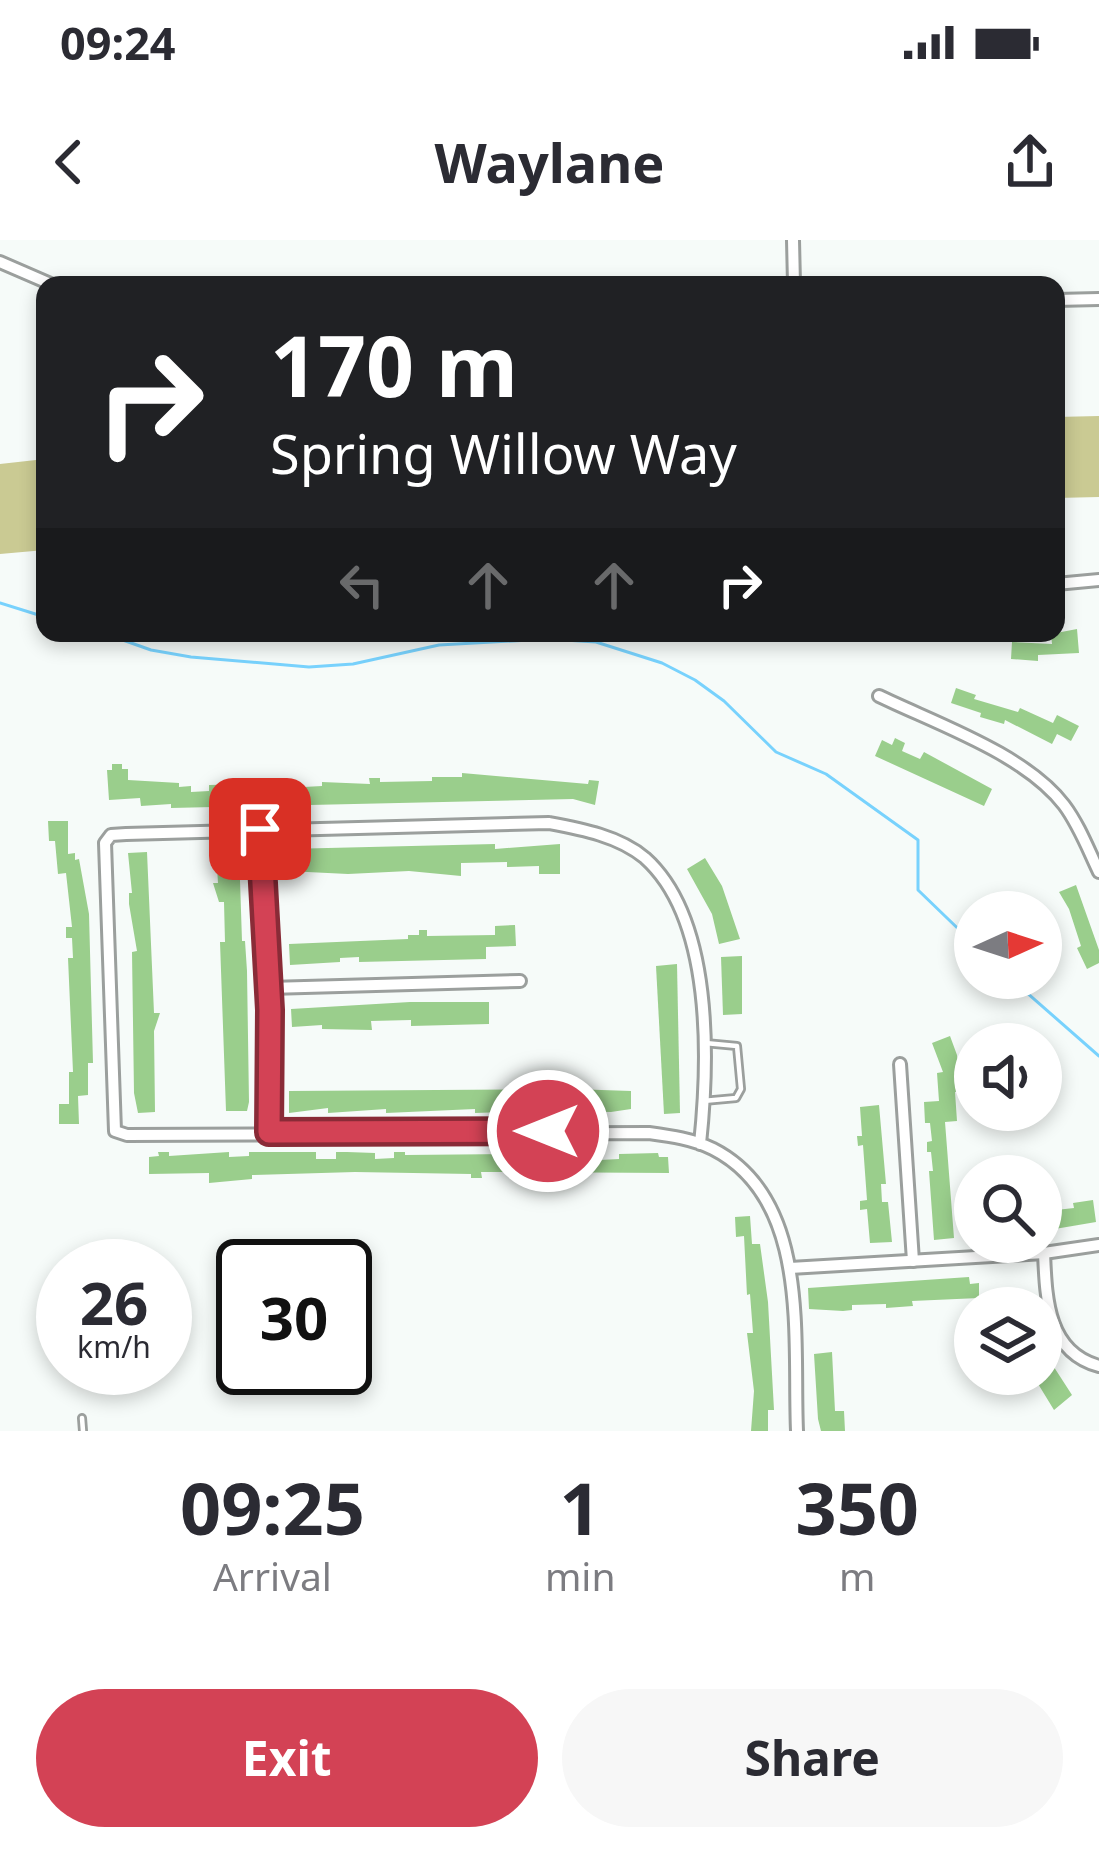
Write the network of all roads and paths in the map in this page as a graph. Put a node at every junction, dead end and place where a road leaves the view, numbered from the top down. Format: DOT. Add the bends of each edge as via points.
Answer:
graph roads {
  1 [pos="793,240"];
  2 [pos="0,262"];
  3 [pos="794,276"];
  4 [pos="36,278"];
  5 [pos="1099,299"];
  6 [pos="1065,300"];
  7 [pos="1099,580"];
  8 [pos="1065,583"];
  9 [pos="879,696"];
  10 [pos="260,829"];
  11 [pos="1099,872"];
  12 [pos="520,981"];
  13 [pos="269,988"];
  14 [pos="702,1043"];
  15 [pos="900,1064"];
  16 [pos="703,1101"];
  17 [pos="269,1132"];
  18 [pos="700,1144"];
  19 [pos="1099,1245"];
  20 [pos="1062,1250"];
  21 [pos="954,1258"];
  22 [pos="913,1261"];
  23 [pos="1045,1263"];
  24 [pos="790,1268"];
  25 [pos="1099,1366"];
  26 [pos="82,1418"];
  27 [pos="82,1431"];
  28 [pos="797,1431"];
  1 -- 3 [label="street"];
  2 -- 4 [label="street"];
  5 -- 6 [label="street"];
  7 -- 8 [label="street"];
  9 -- 11 [label="street" via="1040,780 1076,823"];
  10 -- 13 [label="street"];
  10 -- 14 [label="street" via="549,823 626,846 667,885 690,928"];
  10 -- 17 [label="street" via="111,835 105,843 115,1131"];
  12 -- 13 [label="street"];
  13 -- 17 [label="street"];
  14 -- 16 [label="street"];
  14 -- 16 [label="lane" via="737,1046 741,1089 736,1098"];
  15 -- 22 [label="street"];
  16 -- 18 [label="street"];
  17 -- 18 [label="street" via="649,1132"];
  18 -- 24 [label="street" via="752,1180 774,1215"];
  19 -- 20 [label="street"];
  21 -- 22 [label="street"];
  22 -- 24 [label="street"];
  23 -- 25 [label="street" via="1052,1323 1078,1358"];
  24 -- 28 [label="street"];
  26 -- 27 [label="lane"];
}
